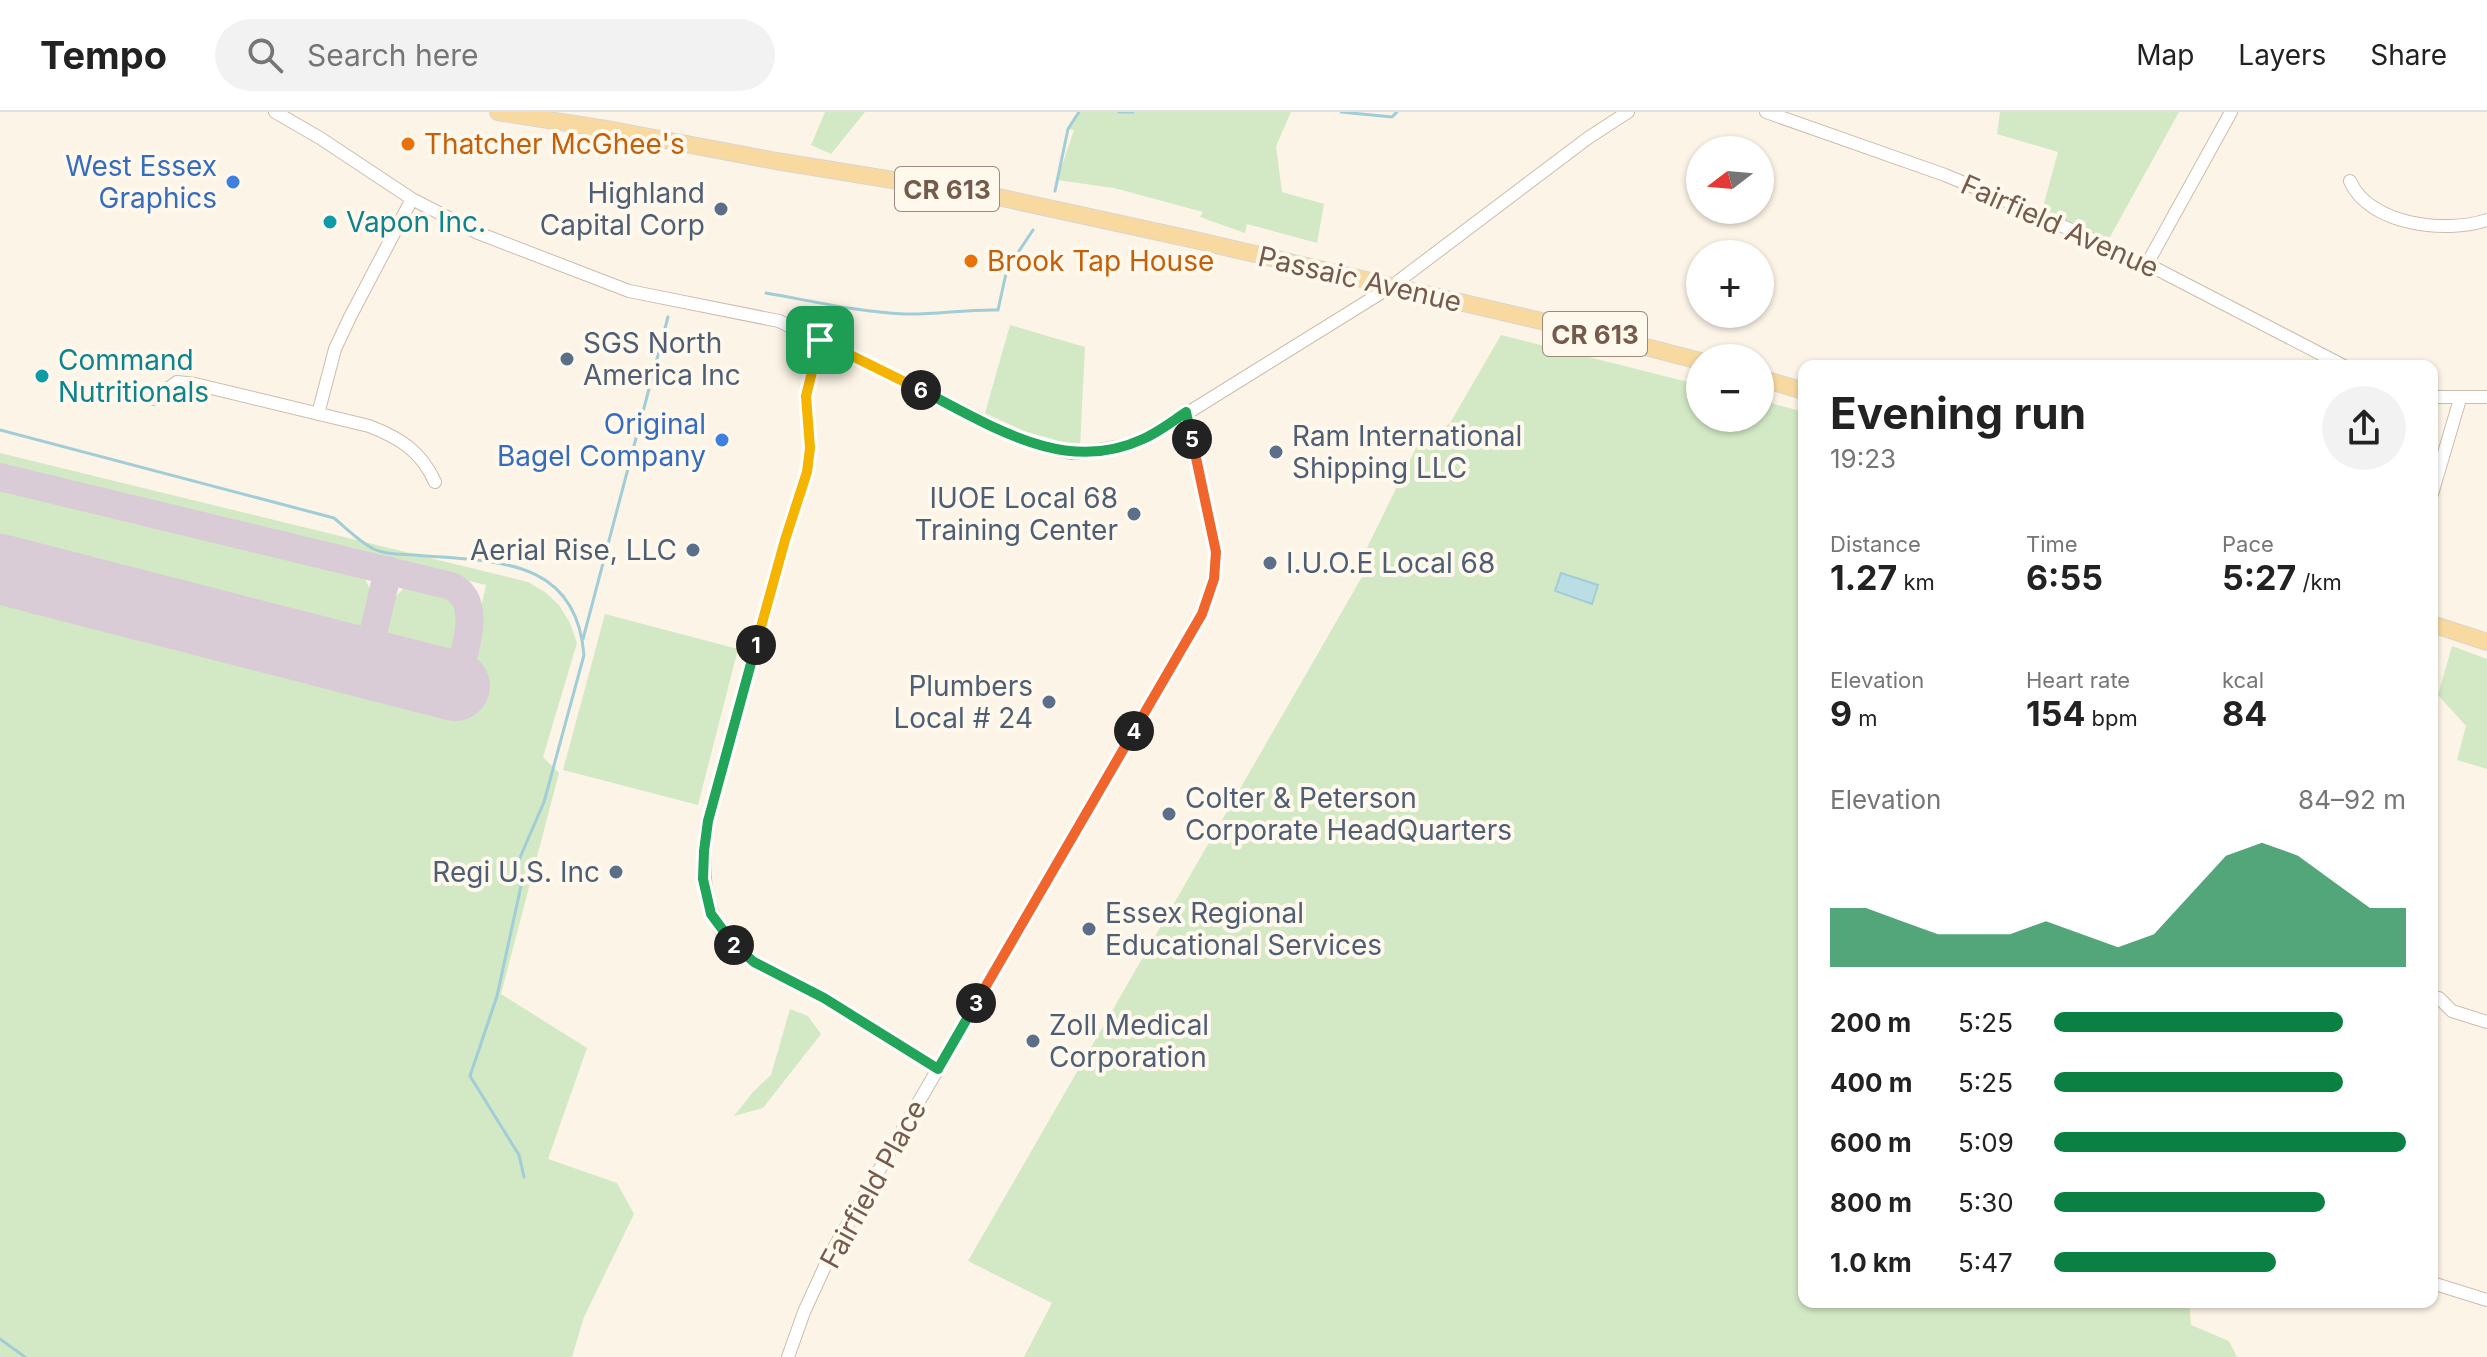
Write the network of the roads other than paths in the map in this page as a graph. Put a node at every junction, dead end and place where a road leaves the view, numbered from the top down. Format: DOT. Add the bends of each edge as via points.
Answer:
graph roads {
  1 [pos="275,112"];
  2 [pos="498,112"];
  3 [pos="1628,112"];
  4 [pos="1766,112"];
  5 [pos="2231,112"];
  6 [pos="300,119"];
  7 [pos="2350,181"];
  8 [pos="412,199"];
  9 [pos="2487,220"];
  10 [pos="2147,264"];
  11 [pos="1392,286"];
  12 [pos="820,340"];
  13 [pos="1686,358"];
  14 [pos="2332,360"];
  15 [pos="1774,382"];
  16 [pos="1798,389"];
  17 [pos="2438,397"];
  18 [pos="2487,397"];
  19 [pos="154,399"];
  20 [pos="2460,399"];
  21 [pos="1186,412"];
  22 [pos="318,414"];
  23 [pos="2438,474"];
  24 [pos="435,482"];
  25 [pos="2438,626"];
  26 [pos="2487,642"];
  27 [pos="2439,998"];
  28 [pos="2487,1022"];
  29 [pos="938,1069"];
  30 [pos="2438,1285"];
  31 [pos="2487,1300"];
  32 [pos="788,1357"];
  1 -- 6 [label="street"];
  2 -- 11 [label="main road, Passaic Avenue / CR 613" via="998,197"];
  3 -- 11 [label="street"];
  4 -- 10 [label="street, Fairfield Avenue" via="1945,175"];
  5 -- 10 [label="street"];
  6 -- 8 [label="street"];
  7 -- 9 [label="street" via="2363,202 2416,223 2439,228"];
  8 -- 12 [label="street" via="478,233 629,291 779,321"];
  8 -- 22 [label="street" via="335,349"];
  10 -- 14 [label="street, Fairfield Avenue"];
  11 -- 13 [label="main road, Passaic Avenue / CR 613"];
  11 -- 21 [label="street"];
  12 -- 21 [label="street" via="1016,437 1071,453 1129,445"];
  12 -- 29 [label="street" via="806,396 807,472 708,821 705,892 722,930 754,962 824,998"];
  15 -- 16 [label="main road"];
  17 -- 20 [label="street"];
  18 -- 20 [label="street"];
  19 -- 22 [label="street" via="177,382"];
  20 -- 23 [label="street"];
  21 -- 29 [label="street, Fairfield Place" via="1216,552 1202,614"];
  22 -- 24 [label="street" via="397,436 415,450"];
  25 -- 26 [label="main road"];
  27 -- 28 [label="street" via="2452,1011"];
  29 -- 32 [label="street, Fairfield Place" via="831,1253"];
  30 -- 31 [label="street"];
}
